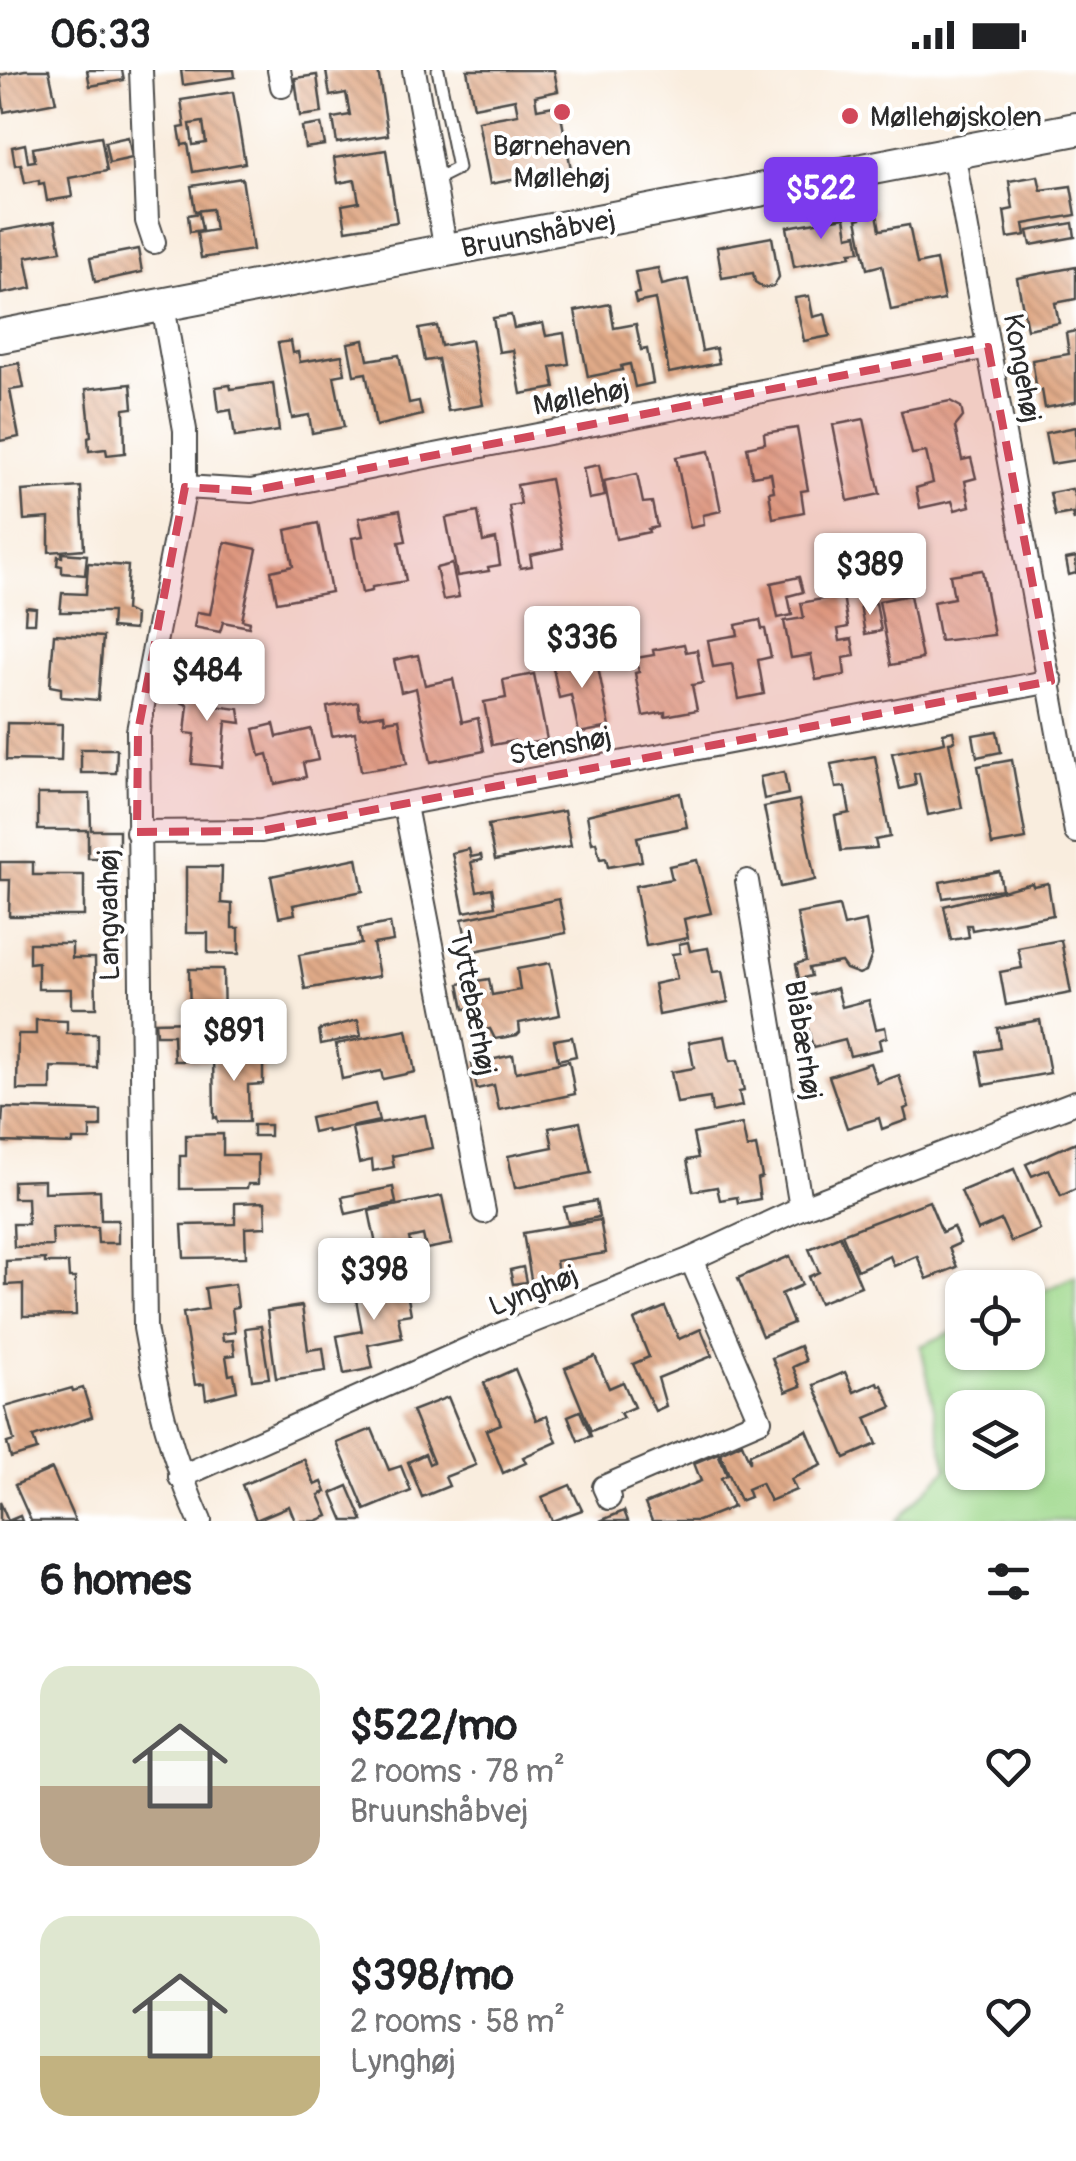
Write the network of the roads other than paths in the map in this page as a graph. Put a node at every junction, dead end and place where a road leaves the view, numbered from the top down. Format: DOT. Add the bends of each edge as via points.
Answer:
graph roads {
  1 [pos="141,70"];
  2 [pos="414,70"];
  3 [pos="438,70"];
  4 [pos="1076,129"];
  5 [pos="953,152"];
  6 [pos="434,180"];
  7 [pos="154,242"];
  8 [pos="446,252"];
  9 [pos="163,306"];
  10 [pos="0,336"];
  11 [pos="988,347"];
  12 [pos="185,487"];
  13 [pos="1051,681"];
  14 [pos="405,806"];
  15 [pos="137,832"];
  16 [pos="1076,832"];
  17 [pos="747,881"];
  18 [pos="1076,1102"];
  19 [pos="801,1208"];
  20 [pos="484,1212"];
  21 [pos="691,1259"];
  22 [pos="180,1477"];
  23 [pos="609,1498"];
  24 [pos="200,1521"];
  1 -- 7 [label="street" via="147,221"];
  2 -- 6 [label="street"];
  3 -- 6 [label="lane" via="458,168"];
  4 -- 5 [label="street, Bruunshåbvej"];
  5 -- 8 [label="street, Bruunshåbvej"];
  5 -- 11 [label="street, Kongehøj"];
  6 -- 8 [label="street"];
  8 -- 9 [label="street, Bruunshåbvej"];
  9 -- 10 [label="street, Bruunshåbvej"];
  9 -- 12 [label="street, Langvadhøj" via="184,430"];
  11 -- 12 [label="street, Møllehøj" via="251,491"];
  11 -- 13 [label="street, Kongehøj"];
  12 -- 15 [label="street, Langvadhøj" via="138,732"];
  13 -- 14 [label="street, Stenshøj"];
  13 -- 16 [label="street, Kongehøj"];
  14 -- 15 [label="street, Stenshøj" via="261,831"];
  14 -- 20 [label="street, Tyttebærhøj"];
  15 -- 22 [label="street, Langvadhøj" via="145,1328 160,1414"];
  17 -- 19 [label="street, Blåbærhøj"];
  18 -- 19 [label="street, Lynghøj"];
  19 -- 21 [label="street, Lynghøj"];
  21 -- 22 [label="street, Lynghøj" via="506,1332"];
  21 -- 23 [label="street" via="760,1420 604,1487"];
  22 -- 24 [label="street, Langvadhøj"];
}
